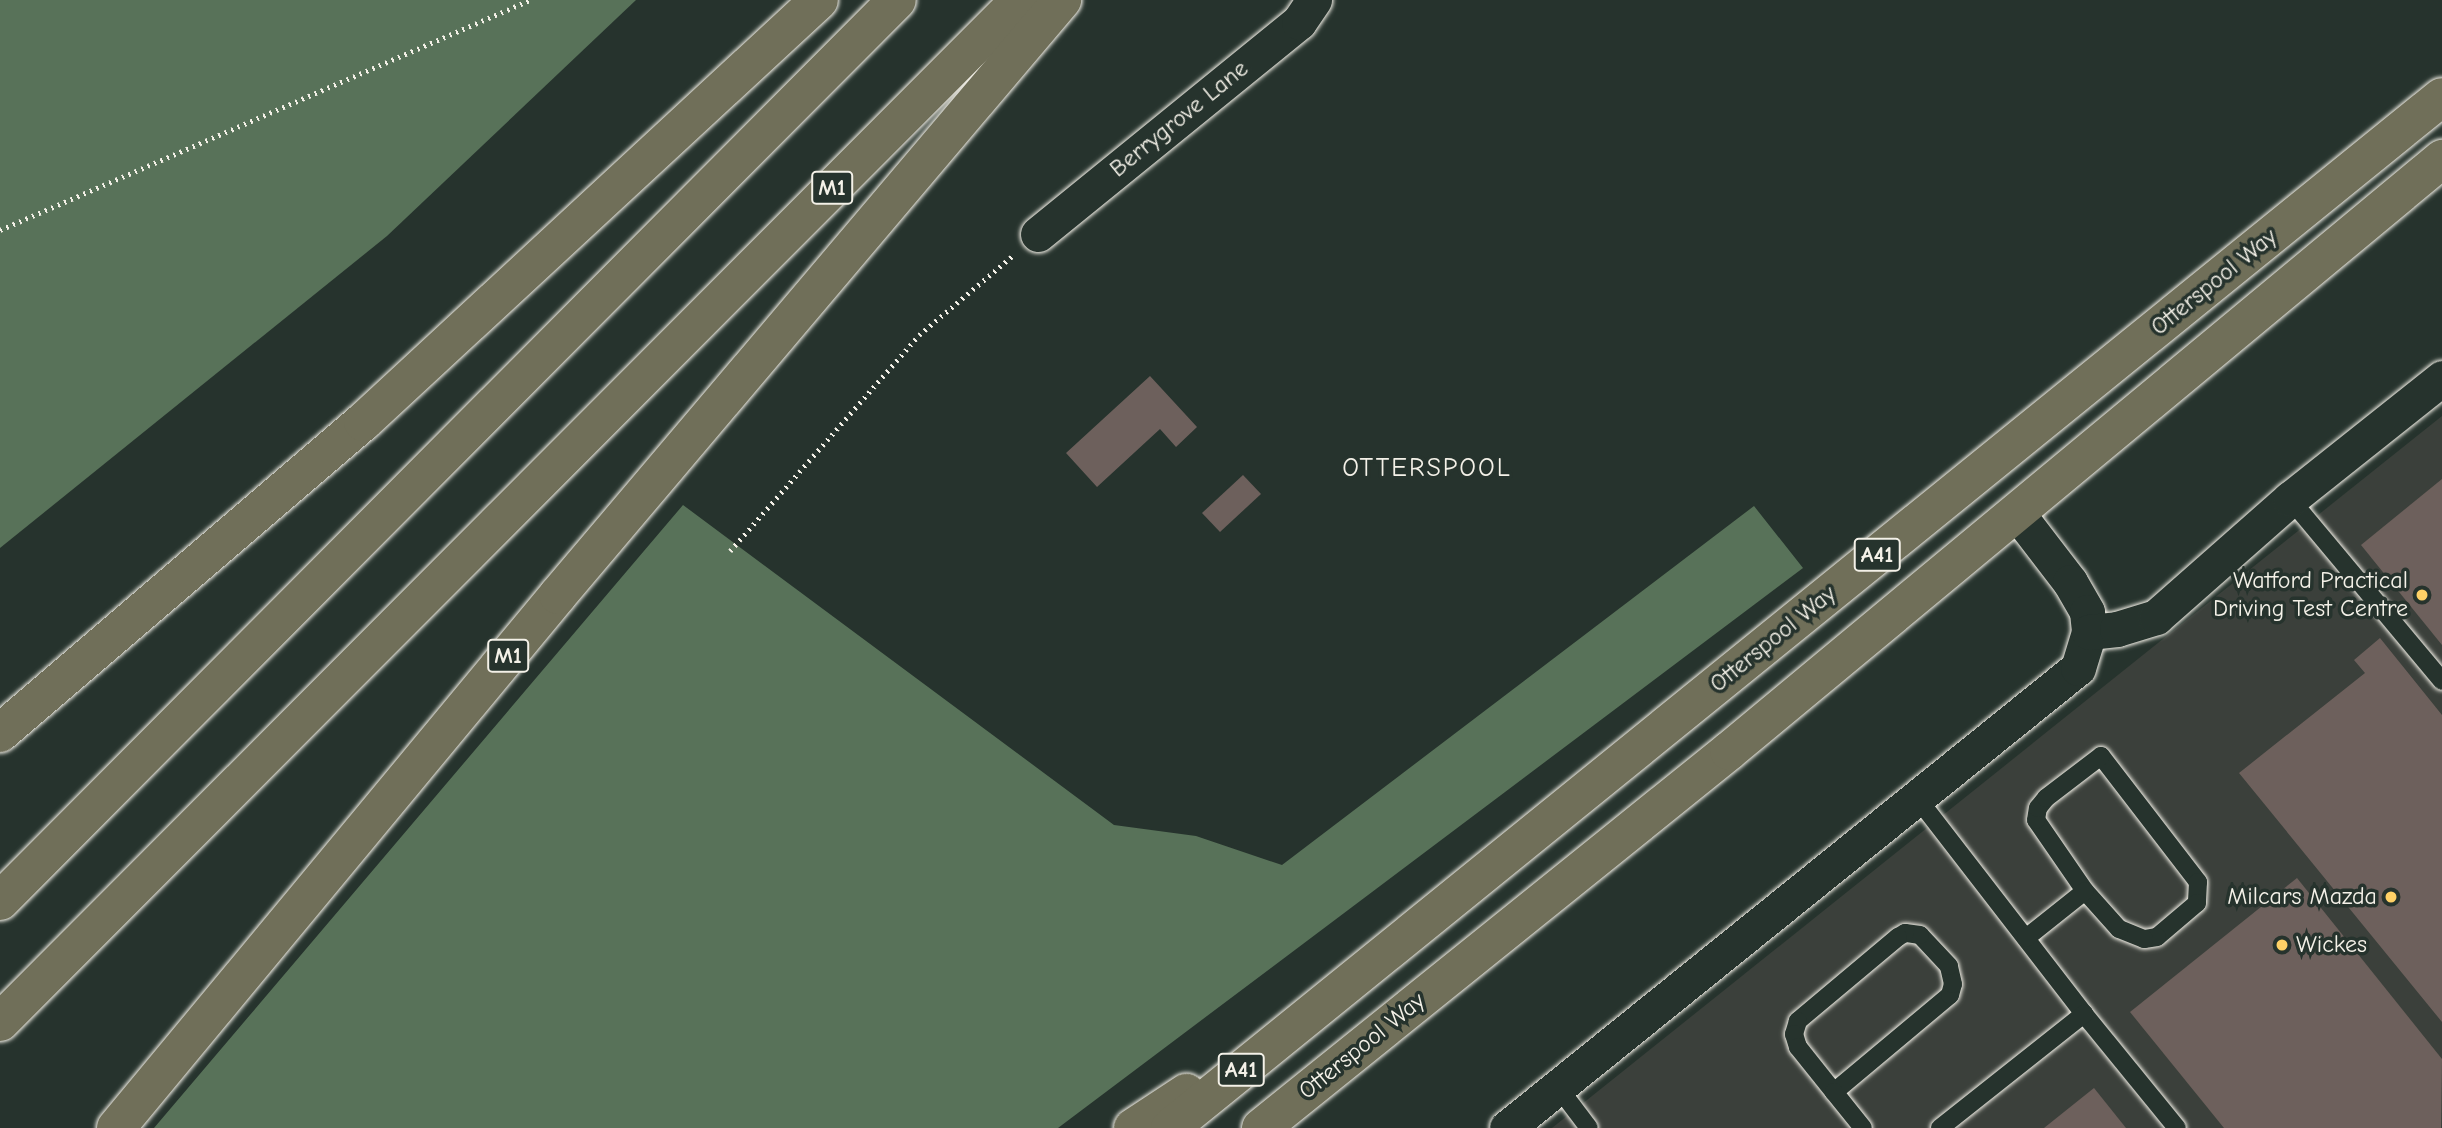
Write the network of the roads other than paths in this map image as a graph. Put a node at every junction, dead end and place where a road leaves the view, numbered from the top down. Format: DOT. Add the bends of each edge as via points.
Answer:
graph roads {
  1 [pos="818,0"];
  2 [pos="897,0"];
  3 [pos="1020,0"];
  4 [pos="1062,0"];
  5 [pos="1314,0"];
  6 [pos="2442,97"];
  7 [pos="2442,159"];
  8 [pos="1038,234"];
  9 [pos="2442,378"];
  10 [pos="2290,499"];
  11 [pos="2017,513"];
  12 [pos="2089,632"];
  13 [pos="2442,681"];
  14 [pos="0,733"];
  15 [pos="1729,751"];
  16 [pos="1918,799"];
  17 [pos="2085,891"];
  18 [pos="0,901"];
  19 [pos="2026,938"];
  20 [pos="1312,1013"];
  21 [pos="2084,1014"];
  22 [pos="0,1022"];
  23 [pos="1558,1087"];
  24 [pos="1834,1092"];
  25 [pos="116,1128"];
  26 [pos="1133,1128"];
  27 [pos="1170,1128"];
  28 [pos="1261,1128"];
  29 [pos="1303,1128"];
  30 [pos="1507,1128"];
  31 [pos="1589,1128"];
  32 [pos="1863,1128"];
  33 [pos="1940,1128"];
  34 [pos="2177,1128"];
  1 -- 14 [label="highway" via="363,422"];
  2 -- 18 [label="highway"];
  3 -- 22 [label="highway, M1"];
  4 -- 25 [label="highway, M1" via="558,595"];
  5 -- 8 [label="street, Berrygrove Lane" via="1298,22"];
  6 -- 20 [label="highway, Otterspool Way / A41"];
  7 -- 11 [label="highway, Otterspool Way / A41" via="2052,479"];
  9 -- 10 [label="street"];
  10 -- 12 [label="street" via="2156,617"];
  10 -- 13 [label="lane"];
  11 -- 12 [label="street" via="2070,582 2087,612"];
  11 -- 15 [label="highway, Otterspool Way / A41"];
  12 -- 16 [label="street" via="2078,668"];
  15 -- 28 [label="highway, Otterspool Way / A41"];
  15 -- 29 [label="highway"];
  16 -- 19 [label="lane"];
  16 -- 23 [label="street"];
  17 -- 17 [label="lane" via="2036,820 2046,798 2101,756 2198,882 2200,893 2188,912 2157,937 2144,939 2119,929"];
  17 -- 19 [label="lane"];
  19 -- 21 [label="lane"];
  20 -- 26 [label="highway"];
  20 -- 27 [label="highway, Otterspool Way / A41"];
  21 -- 33 [label="lane"];
  21 -- 34 [label="lane"];
  23 -- 30 [label="street"];
  23 -- 31 [label="lane"];
  24 -- 24 [label="lane" via="1798,1047 1794,1034 1798,1021 1898,937 1920,935 1949,966 1950,995"];
  24 -- 32 [label="lane"];
}
